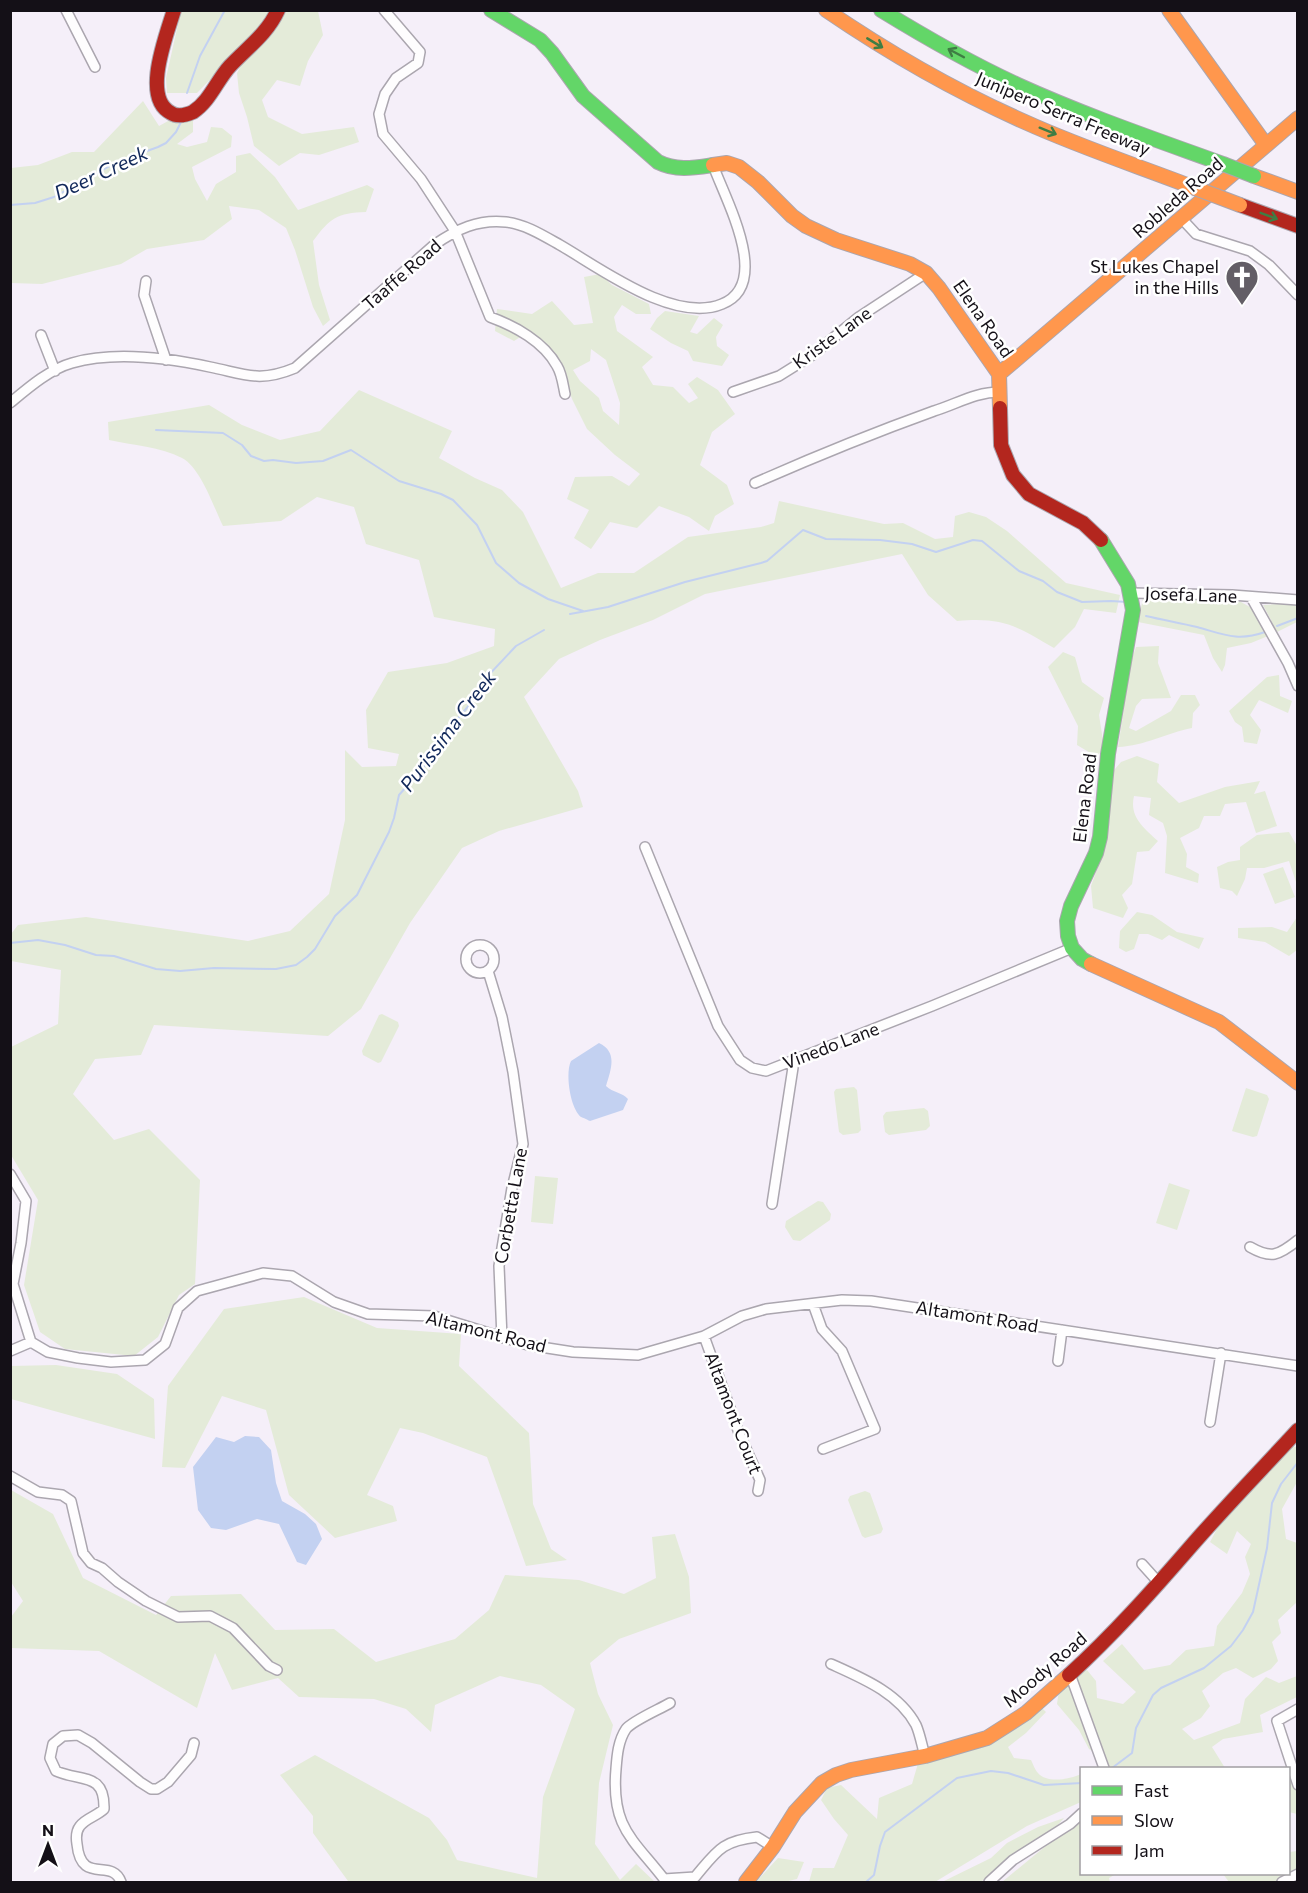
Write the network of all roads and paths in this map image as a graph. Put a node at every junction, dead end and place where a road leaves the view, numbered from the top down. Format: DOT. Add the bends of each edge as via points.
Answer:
graph roads {
  1 [pos="66,10"];
  2 [pos="174,10"];
  3 [pos="278,10"];
  4 [pos="384,10"];
  5 [pos="491,10"];
  6 [pos="826,10"];
  7 [pos="881,10"];
  8 [pos="1169,10"];
  9 [pos="95,67"];
  10 [pos="1298,118"];
  11 [pos="1266,145"];
  12 [pos="713,165"];
  13 [pos="1298,192"];
  14 [pos="1182,219"];
  15 [pos="1298,226"];
  16 [pos="455,231"];
  17 [pos="926,273"];
  18 [pos="146,281"];
  19 [pos="1298,295"];
  20 [pos="41,335"];
  21 [pos="166,360"];
  22 [pos="55,371"];
  23 [pos="999,374"];
  24 [pos="733,392"];
  25 [pos="1000,392"];
  26 [pos="565,394"];
  27 [pos="10,403"];
  28 [pos="755,483"];
  29 [pos="1131,593"];
  30 [pos="1251,597"];
  31 [pos="1298,600"];
  32 [pos="1298,686"];
  33 [pos="645,847"];
  34 [pos="1072,948"];
  35 [pos="488,970"];
  36 [pos="794,1061"];
  37 [pos="1298,1083"];
  38 [pos="10,1174"];
  39 [pos="772,1204"];
  40 [pos="1298,1240"];
  41 [pos="1250,1247"];
  42 [pos="813,1304"];
  43 [pos="1062,1330"];
  44 [pos="704,1336"];
  45 [pos="502,1338"];
  46 [pos="32,1342"];
  47 [pos="10,1352"];
  48 [pos="1221,1353"];
  49 [pos="1058,1360"];
  50 [pos="1298,1366"];
  51 [pos="1210,1422"];
  52 [pos="1297,1432"];
  53 [pos="823,1449"];
  54 [pos="10,1476"];
  55 [pos="758,1491"];
  56 [pos="1142,1564"];
  57 [pos="1160,1584"];
  58 [pos="831,1664"];
  59 [pos="277,1670"];
  60 [pos="1070,1674"];
  61 [pos="670,1703"];
  62 [pos="1298,1709"];
  63 [pos="194,1743"];
  64 [pos="925,1756"];
  65 [pos="1104,1767"];
  66 [pos="1298,1785"];
  67 [pos="1080,1815"];
  68 [pos="773,1847"];
  69 [pos="1298,1874"];
  70 [pos="121,1882"];
  71 [pos="746,1882"];
  72 [pos="989,1882"];
  73 [pos="1282,1882"];
  1 -- 9 [label="street"];
  2 -- 3 [label="main road" via="157,72 156,94 165,111 179,116 200,105 230,67 263,36"];
  4 -- 16 [label="street" via="420,52 418,63 396,78 385,94 380,114 383,134 421,179"];
  5 -- 12 [label="main road, Elena Road" via="541,41 583,96 658,162 682,169"];
  6 -- 15 [label="main road, Junipero Serra Freeway, one-way, bridge" via="968,95 1045,130"];
  13 -- 7 [label="main road, Junipero Serra Freeway, one-way, bridge" via="1038,94 954,53"];
  8 -- 11 [label="main road"];
  10 -- 11 [label="main road, Robleda Road"];
  11 -- 14 [label="main road, Robleda Road"];
  12 -- 16 [label="street, Taaffe Road" via="736,225 746,266 740,289 717,306 704,308 667,302 618,279 540,233 508,222 477,223"];
  12 -- 17 [label="main road, Elena Road" via="739,167 806,226"];
  14 -- 19 [label="street" via="1196,234 1250,251"];
  14 -- 23 [label="main road, Robleda Road"];
  16 -- 21 [label="street, Taaffe Road" via="434,245 295,368 276,376 248,376"];
  16 -- 26 [label="street" via="490,317 528,336 550,356 558,368"];
  17 -- 23 [label="main road, Elena Road"];
  17 -- 24 [label="street, Kriste Lane" via="779,376"];
  18 -- 21 [label="street" via="144,295"];
  20 -- 22 [label="street"];
  21 -- 22 [label="street, Taaffe Road" via="102,358 71,363"];
  22 -- 27 [label="street, Taaffe Road"];
  23 -- 25 [label="main road, Elena Road"];
  25 -- 28 [label="street" via="971,396"];
  25 -- 29 [label="main road, Elena Road" via="1001,444 1013,475 1029,494 1083,523 1100,538"];
  29 -- 30 [label="street, Josefa Lane"];
  29 -- 34 [label="main road, Elena Road" via="1133,610 1108,754 1100,837 1066,921"];
  30 -- 31 [label="street, Josefa Lane"];
  30 -- 32 [label="street, Josefa Lane"];
  33 -- 36 [label="street, Vinedo Lane" via="718,1026 740,1060 766,1071"];
  34 -- 36 [label="street, Vinedo Lane"];
  34 -- 37 [label="main road" via="1095,966 1212,1018"];
  35 -- 45 [label="street, Corbetta Lane" via="502,1017 523,1144 499,1266"];
  36 -- 39 [label="street"];
  38 -- 46 [label="street" via="26,1200 13,1284"];
  40 -- 41 [label="street" via="1272,1254 1264,1255"];
  42 -- 43 [label="street, Altamont Road" via="871,1301"];
  42 -- 44 [label="street, Altamont Road" via="741,1316"];
  42 -- 53 [label="street" via="822,1329 842,1351 875,1429"];
  43 -- 48 [label="street, Altamont Road"];
  43 -- 49 [label="street"];
  44 -- 45 [label="street, Altamont Road" via="638,1355 573,1352"];
  44 -- 55 [label="street, Altamont Court" via="760,1480"];
  45 -- 46 [label="street, Altamont Road" via="434,1316 368,1314 334,1302 292,1276 263,1273 197,1292 178,1308 165,1344 145,1360 111,1362 78,1358 48,1352"];
  46 -- 47 [label="street"];
  48 -- 50 [label="street, Altamont Road"];
  48 -- 51 [label="street"];
  52 -- 57 [label="main road, Moody Road"];
  54 -- 59 [label="street" via="38,1492 62,1495 71,1501 83,1553 91,1563 146,1601 178,1617 210,1616 233,1628"];
  56 -- 57 [label="street"];
  57 -- 60 [label="main road, Moody Road"];
  58 -- 64 [label="street" via="870,1682 898,1701 916,1725"];
  60 -- 64 [label="main road, Moody Road" via="1026,1713 987,1738"];
  60 -- 65 [label="street"];
  61 -- 68 [label="street" via="627,1728 617,1750 617,1812 628,1835 664,1880 695,1876 729,1843 757,1837"];
  62 -- 66 [label="street" via="1278,1721"];
  63 -- 70 [label="street" via="191,1755 157,1789 140,1782 78,1735 63,1736 53,1744 50,1758 56,1771 87,1779 98,1785 104,1795 104,1809 80,1826 76,1836 83,1865 111,1871"];
  64 -- 68 [label="main road, Moody Road" via="851,1770 822,1783 795,1812"];
  67 -- 72 [label="street" via="1013,1860"];
  68 -- 71 [label="main road, Moody Road"];
  69 -- 73 [label="street"];
}
